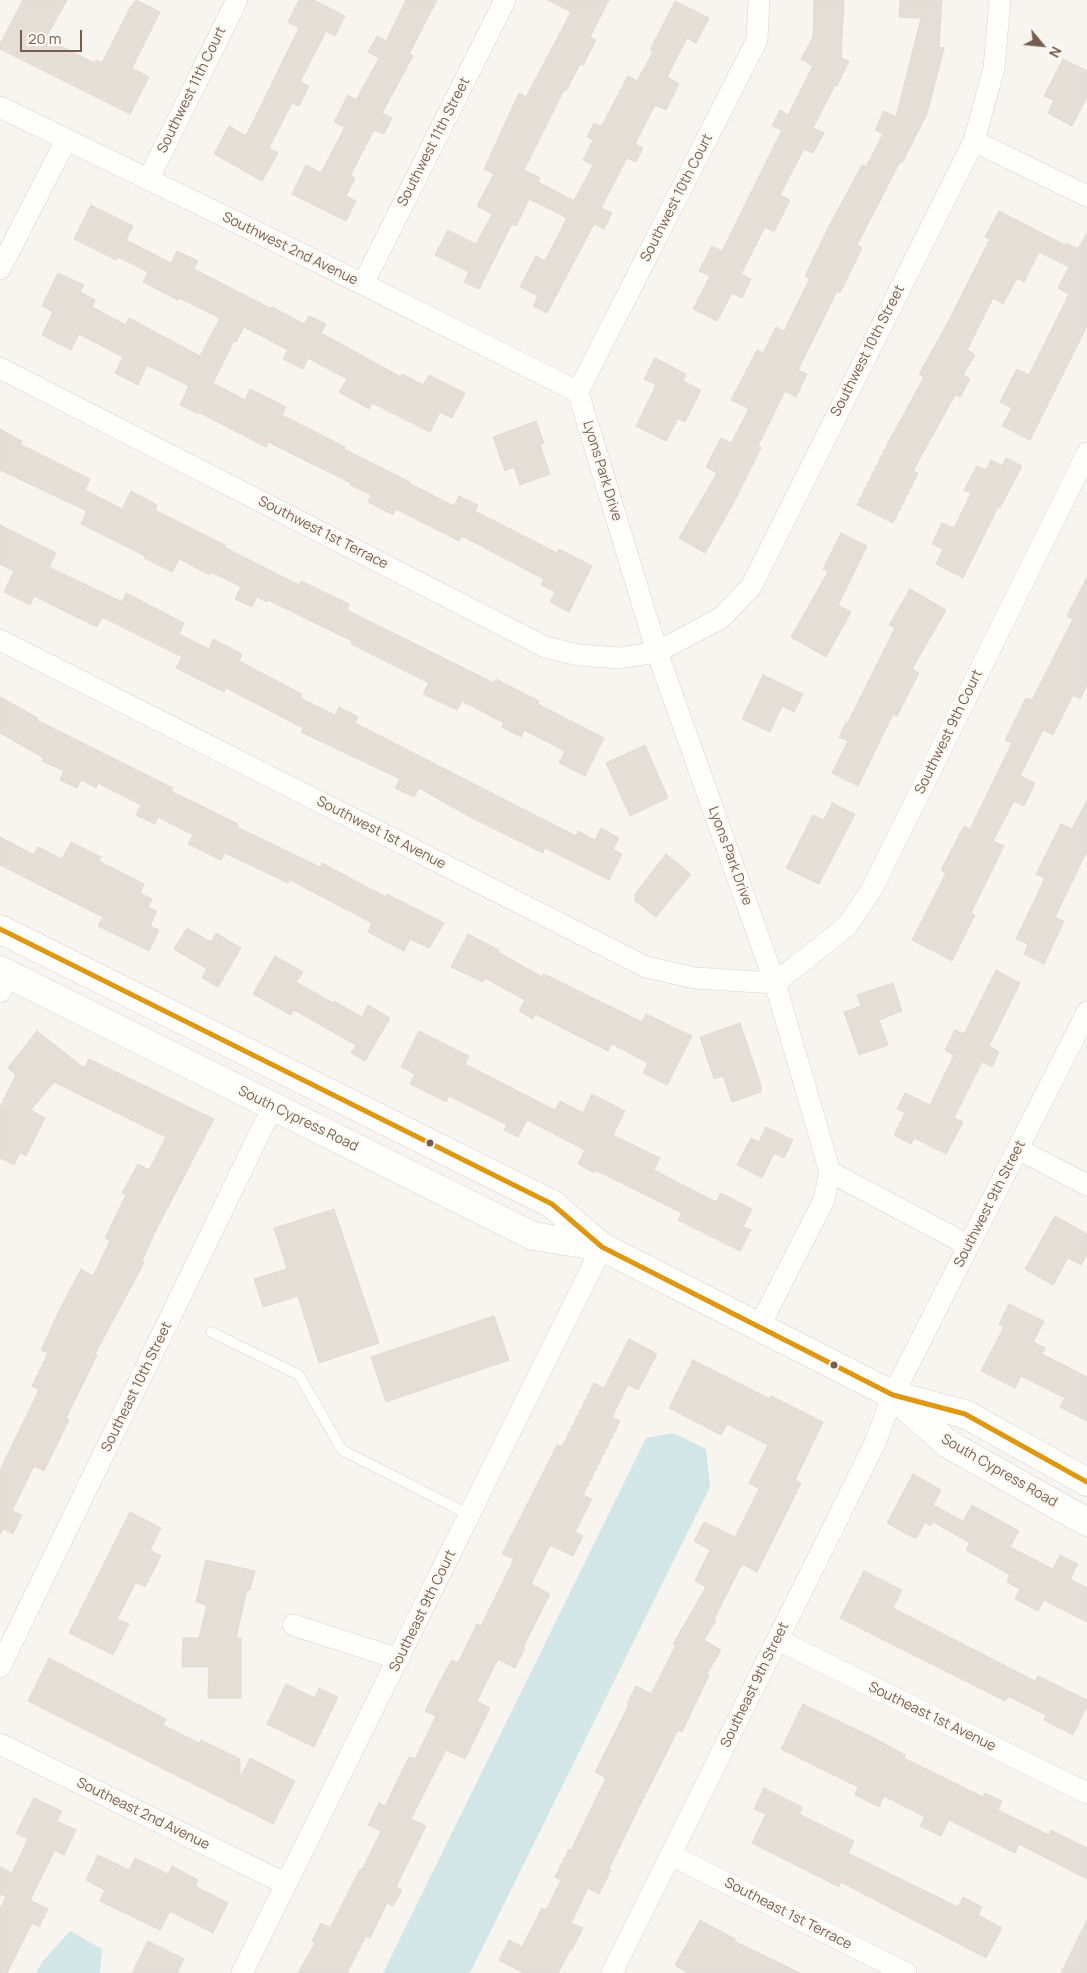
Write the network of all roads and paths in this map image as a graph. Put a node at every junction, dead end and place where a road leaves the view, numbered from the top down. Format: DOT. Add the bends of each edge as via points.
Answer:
graph roads {
  1 [pos="237,0"];
  2 [pos="506,0"];
  3 [pos="759,0"];
  4 [pos="1000,0"];
  5 [pos="0,108"];
  6 [pos="66,140"];
  7 [pos="974,141"];
  8 [pos="148,180"];
  9 [pos="1087,196"];
  10 [pos="0,269"];
  11 [pos="363,284"];
  12 [pos="0,368"];
  13 [pos="578,392"];
  14 [pos="1087,453"];
  15 [pos="0,640"];
  16 [pos="657,652"];
  17 [pos="0,929"];
  18 [pos="3,979"];
  19 [pos="775,983"];
  20 [pos="1087,1012"];
  21 [pos="273,1106"];
  22 [pos="1018,1149"];
  23 [pos="830,1172"];
  24 [pos="1087,1186"];
  25 [pos="968,1245"];
  26 [pos="602,1247"];
  27 [pos="759,1327"];
  28 [pos="211,1332"];
  29 [pos="893,1395"];
  30 [pos="1087,1482"];
  31 [pos="470,1515"];
  32 [pos="1087,1522"];
  33 [pos="293,1624"];
  34 [pos="778,1640"];
  35 [pos="399,1659"];
  36 [pos="0,1667"];
  37 [pos="2,1751"];
  38 [pos="1087,1793"];
  39 [pos="671,1855"];
  40 [pos="286,1884"];
  41 [pos="242,1973"];
  42 [pos="612,1973"];
  43 [pos="906,1973"];
  1 -- 8 [label="street, Southwest 11th Court"];
  2 -- 11 [label="street, Southwest 11th Street"];
  3 -- 13 [label="street, Southwest 10th Court" via="757,40"];
  4 -- 7 [label="street, Southwest 10th Street" via="994,68"];
  5 -- 6 [label="street, Southwest 2nd Avenue"];
  6 -- 8 [label="street, Southwest 2nd Avenue"];
  6 -- 10 [label="street"];
  7 -- 9 [label="street"];
  7 -- 16 [label="street, Southwest 10th Street" via="750,586 721,618"];
  8 -- 11 [label="street, Southwest 2nd Avenue"];
  11 -- 13 [label="street, Southwest 2nd Avenue"];
  12 -- 16 [label="street, Southwest 1st Terrace" via="545,647 578,655 619,658"];
  13 -- 16 [label="street, Lyons Park Drive"];
  14 -- 19 [label="street, Southwest 9th Court" via="872,889 847,926"];
  15 -- 19 [label="street, Southwest 1st Avenue" via="646,967 695,978"];
  16 -- 19 [label="street, Lyons Park Drive"];
  17 -- 26 [label="street, South Cypress Road" via="552,1204"];
  18 -- 21 [label="street, South Cypress Road"];
  19 -- 23 [label="street, Lyons Park Drive"];
  20 -- 22 [label="street, Southwest 9th Street"];
  21 -- 26 [label="street, South Cypress Road" via="533,1236"];
  21 -- 36 [label="street, Southeast 10th Street"];
  22 -- 24 [label="street"];
  22 -- 25 [label="street, Southwest 9th Street"];
  23 -- 25 [label="street"];
  23 -- 27 [label="street" via="824,1200"];
  25 -- 29 [label="street, Southwest 9th Street"];
  26 -- 27 [label="street, South Cypress Road"];
  26 -- 31 [label="street, Southeast 9th Court"];
  27 -- 29 [label="street, South Cypress Road"];
  28 -- 31 [label="lane" via="299,1375 342,1450"];
  29 -- 30 [label="street, South Cypress Road" via="965,1414"];
  29 -- 32 [label="street, South Cypress Road" via="948,1444"];
  29 -- 34 [label="street, Southeast 9th Street" via="875,1443"];
  31 -- 35 [label="street, Southeast 9th Court"];
  33 -- 35 [label="street"];
  34 -- 38 [label="street, Southeast 1st Avenue"];
  34 -- 39 [label="street, Southeast 9th Street"];
  35 -- 40 [label="street, Southeast 9th Court"];
  37 -- 40 [label="street, Southeast 2nd Avenue"];
  39 -- 42 [label="street, Southeast 9th Street"];
  39 -- 43 [label="street, Southeast 1st Terrace"];
  40 -- 41 [label="street, Southeast 9th Court"];
}
